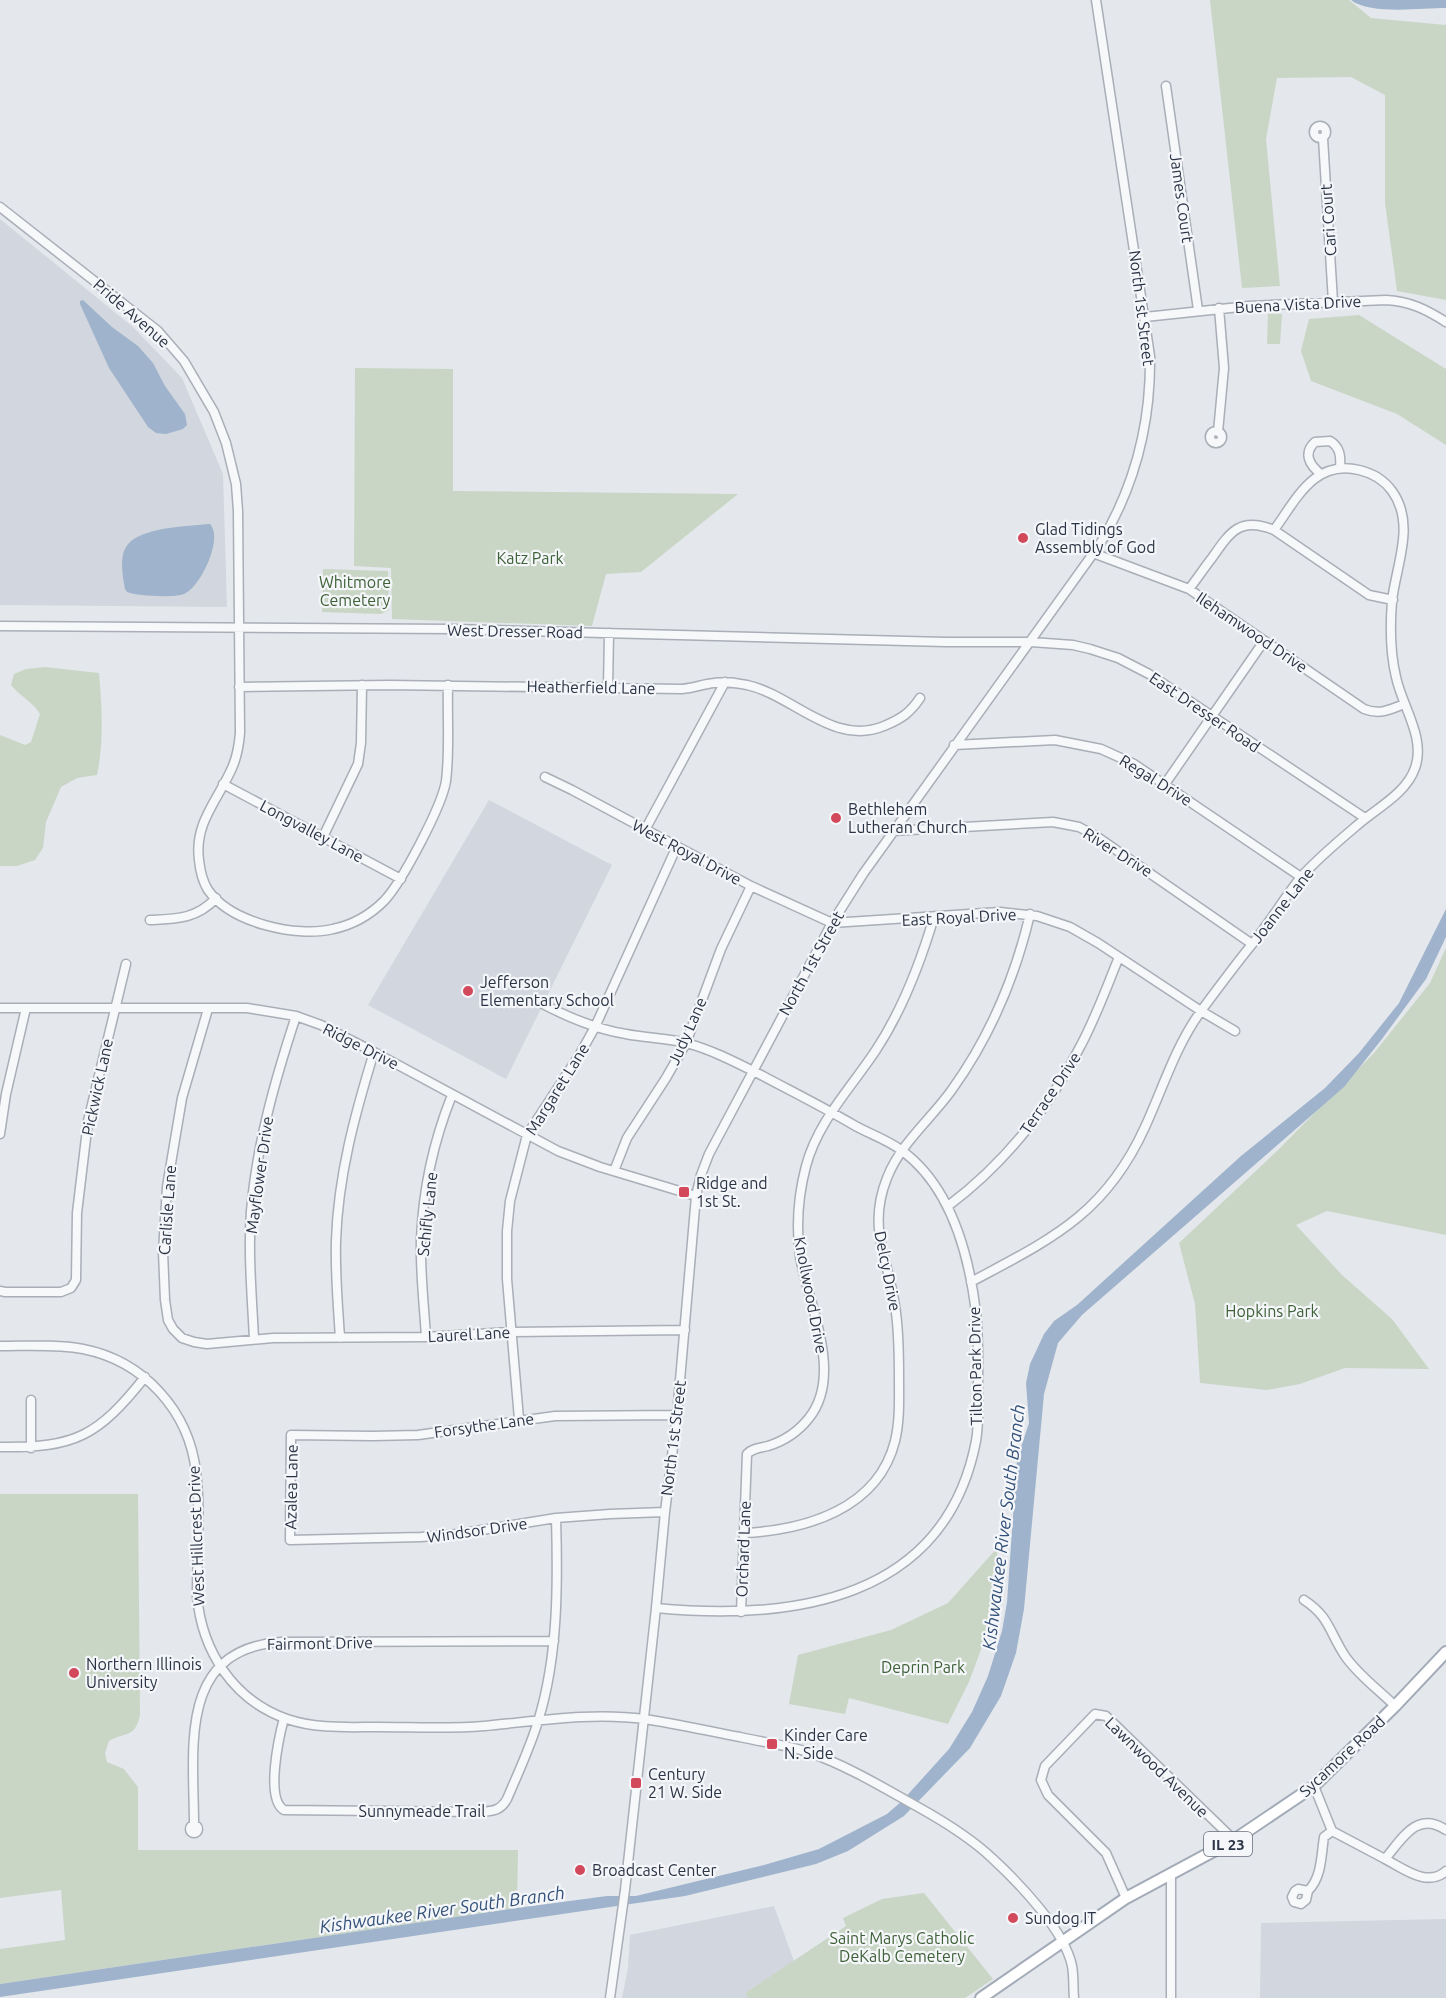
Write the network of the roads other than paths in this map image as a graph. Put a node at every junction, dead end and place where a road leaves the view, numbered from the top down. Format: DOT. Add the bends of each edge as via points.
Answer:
graph roads {
  1 [pos="1096,0"];
  2 [pos="1166,86"];
  3 [pos="1323,138"];
  4 [pos="0,207"];
  5 [pos="1333,302"];
  6 [pos="1219,308"];
  7 [pos="1198,310"];
  8 [pos="1145,317"];
  9 [pos="1446,322"];
  10 [pos="1218,432"];
  11 [pos="1340,468"];
  12 [pos="1321,474"];
  13 [pos="1274,530"];
  14 [pos="1093,553"];
  15 [pos="1189,590"];
  16 [pos="1393,600"];
  17 [pos="0,626"];
  18 [pos="238,627"];
  19 [pos="609,633"];
  20 [pos="1264,641"];
  21 [pos="1031,642"];
  22 [pos="725,682"];
  23 [pos="362,685"];
  24 [pos="448,686"];
  25 [pos="239,687"];
  26 [pos="608,688"];
  27 [pos="920,698"];
  28 [pos="1404,704"];
  29 [pos="1213,718"];
  30 [pos="954,746"];
  31 [pos="545,777"];
  32 [pos="223,784"];
  33 [pos="1165,784"];
  34 [pos="1365,818"];
  35 [pos="645,830"];
  36 [pos="892,831"];
  37 [pos="323,837"];
  38 [pos="677,846"];
  39 [pos="1301,877"];
  40 [pos="401,879"];
  41 [pos="751,886"];
  42 [pos="216,898"];
  43 [pos="1030,914"];
  44 [pos="934,917"];
  45 [pos="150,920"];
  46 [pos="832,923"];
  47 [pos="1252,944"];
  48 [pos="1119,957"];
  49 [pos="126,964"];
  50 [pos="537,1001"];
  51 [pos="0,1008"];
  52 [pos="27,1008"];
  53 [pos="114,1008"];
  54 [pos="208,1009"];
  55 [pos="1201,1011"];
  56 [pos="296,1016"];
  57 [pos="595,1027"];
  58 [pos="1235,1031"];
  59 [pos="686,1043"];
  60 [pos="375,1052"];
  61 [pos="753,1071"];
  62 [pos="452,1095"];
  63 [pos="831,1112"];
  64 [pos="0,1134"];
  65 [pos="527,1135"];
  66 [pos="901,1150"];
  67 [pos="614,1171"];
  68 [pos="696,1196"];
  69 [pos="948,1206"];
  70 [pos="971,1282"];
  71 [pos="0,1291"];
  72 [pos="685,1330"];
  73 [pos="512,1332"];
  74 [pos="426,1337"];
  75 [pos="340,1338"];
  76 [pos="254,1339"];
  77 [pos="0,1346"];
  78 [pos="145,1377"];
  79 [pos="31,1400"];
  80 [pos="677,1414"];
  81 [pos="519,1419"];
  82 [pos="291,1435"];
  83 [pos="0,1447"];
  84 [pos="31,1448"];
  85 [pos="746,1487"];
  86 [pos="665,1512"];
  87 [pos="556,1518"];
  88 [pos="744,1533"];
  89 [pos="290,1540"];
  90 [pos="1304,1600"];
  91 [pos="656,1608"];
  92 [pos="741,1612"];
  93 [pos="554,1641"];
  94 [pos="1446,1652"];
  95 [pos="219,1665"];
  96 [pos="1395,1706"];
  97 [pos="284,1718"];
  98 [pos="539,1719"];
  99 [pos="643,1719"];
  100 [pos="1314,1786"];
  101 [pos="194,1825"];
  102 [pos="1446,1830"];
  103 [pos="1332,1831"];
  104 [pos="1234,1840"];
  105 [pos="1385,1859"];
  106 [pos="1446,1871"];
  107 [pos="1171,1874"];
  108 [pos="1308,1891"];
  109 [pos="1126,1898"];
  110 [pos="1062,1941"];
  111 [pos="610,1998"];
  112 [pos="981,1998"];
  113 [pos="1074,1998"];
  114 [pos="1172,1998"];
  1 -- 8 [label="street, North 1st Street"];
  2 -- 7 [label="street, James Court"];
  3 -- 5 [label="street, Cari Court"];
  4 -- 18 [label="street, Pride Avenue" via="158,332 184,361 206,395 221,427 236,484"];
  5 -- 6 [label="street, Buena Vista Drive"];
  5 -- 9 [label="street, Buena Vista Drive" via="1402,301"];
  6 -- 7 [label="street, Buena Vista Drive"];
  6 -- 10 [label="street" via="1224,368"];
  7 -- 8 [label="street, Buena Vista Drive"];
  8 -- 14 [label="street, North 1st Street" via="1150,386 1142,445 1123,501"];
  11 -- 12 [label="street, Joanne Lane"];
  11 -- 12 [label="street" via="1336,445 1330,441 1316,442 1309,448 1308,457 1311,466"];
  11 -- 16 [label="street, Joanne Lane" via="1379,478 1402,509 1405,528"];
  12 -- 13 [label="street, Joanne Lane" via="1302,489"];
  13 -- 15 [label="street" via="1253,524 1233,530"];
  13 -- 16 [label="street" via="1369,595"];
  14 -- 15 [label="street, Ilehamwood Drive"];
  14 -- 21 [label="street, North 1st Street"];
  15 -- 20 [label="street, Ilehamwood Drive"];
  16 -- 28 [label="street, Joanne Lane" via="1391,649"];
  17 -- 18 [label="street, West Dresser Road"];
  18 -- 19 [label="street, West Dresser Road"];
  18 -- 25 [label="street, Pride Avenue"];
  19 -- 21 [label="street, West Dresser Road"];
  19 -- 26 [label="street"];
  20 -- 28 [label="street, Ilehamwood Drive" via="1364,709 1377,713"];
  20 -- 29 [label="street"];
  21 -- 29 [label="street, East Dresser Road" via="1073,645 1118,658 1149,674"];
  21 -- 30 [label="street, North 1st Street"];
  22 -- 26 [label="street, Heatherfield Lane" via="687,689"];
  22 -- 27 [label="street, Heatherfield Lane" via="770,692 827,724 860,731 904,718"];
  22 -- 35 [label="street"];
  23 -- 24 [label="street, Heatherfield Lane"];
  23 -- 25 [label="street, Heatherfield Lane"];
  23 -- 37 [label="street" via="358,764"];
  24 -- 26 [label="street, Heatherfield Lane"];
  24 -- 40 [label="street" via="443,791"];
  25 -- 32 [label="street, Pride Avenue" via="239,745"];
  28 -- 34 [label="street, Joanne Lane" via="1417,740 1416,767 1404,786"];
  29 -- 33 [label="street"];
  29 -- 34 [label="street, East Dresser Road"];
  30 -- 33 [label="street, Regal Drive" via="1066,741 1113,753"];
  30 -- 36 [label="street, North 1st Street"];
  31 -- 35 [label="street, West Royal Drive"];
  32 -- 37 [label="street, Longvalley Lane"];
  32 -- 42 [label="street, Pride Avenue" via="206,815 198,848 204,881"];
  33 -- 39 [label="street, Regal Drive"];
  34 -- 39 [label="street, Joanne Lane"];
  35 -- 38 [label="street, West Royal Drive"];
  36 -- 46 [label="street, North 1st Street"];
  36 -- 47 [label="street, River Drive" via="1070,824 1096,836"];
  37 -- 40 [label="street, Longvalley Lane"];
  38 -- 41 [label="street, West Royal Drive"];
  38 -- 57 [label="street, Margaret Lane"];
  39 -- 47 [label="street, Joanne Lane"];
  40 -- 42 [label="street" via="365,916 321,931 262,924"];
  41 -- 46 [label="street, West Royal Drive"];
  41 -- 59 [label="street, Judy Lane" via="721,949"];
  42 -- 45 [label="street" via="187,917"];
  43 -- 44 [label="street, East Royal Drive"];
  43 -- 48 [label="street, East Royal Drive" via="1070,927"];
  43 -- 66 [label="street, Delcy Drive" via="1006,992 984,1041 941,1105"];
  44 -- 46 [label="street, East Royal Drive"];
  44 -- 63 [label="street, Knollwood Drive" via="915,977 894,1021"];
  46 -- 61 [label="street, North 1st Street"];
  47 -- 55 [label="street, Joanne Lane"];
  48 -- 55 [label="street, East Royal Drive"];
  48 -- 69 [label="street, Terrace Drive" via="1086,1036 1052,1095 1004,1155"];
  49 -- 53 [label="street, Pickwick Lane"];
  50 -- 57 [label="street, Tilton Park Drive"];
  51 -- 52 [label="street, Ridge Drive"];
  52 -- 53 [label="street, Ridge Drive"];
  52 -- 64 [label="street"];
  53 -- 54 [label="street, Ridge Drive"];
  53 -- 71 [label="street, Pickwick Lane" via="88,1121 77,1213 76,1280 71,1288 61,1292"];
  54 -- 56 [label="street, Ridge Drive" via="257,1009"];
  54 -- 76 [label="street, Carlisle Lane" via="182,1098 168,1171 163,1252 166,1315 178,1334 194,1342"];
  55 -- 58 [label="street, East Royal Drive"];
  55 -- 70 [label="street, Joanne Lane" via="1187,1031 1131,1155 1104,1193 1057,1235"];
  56 -- 60 [label="street, Ridge Drive"];
  56 -- 76 [label="street, Mayflower Drive" via="275,1080 255,1176 250,1238"];
  57 -- 59 [label="street, Tilton Park Drive"];
  57 -- 65 [label="street, Margaret Lane"];
  59 -- 61 [label="street, Tilton Park Drive"];
  59 -- 67 [label="street, Judy Lane" via="627,1138"];
  60 -- 62 [label="street, Ridge Drive"];
  60 -- 75 [label="street" via="349,1142 338,1210 335,1262"];
  61 -- 63 [label="street, Tilton Park Drive"];
  61 -- 68 [label="street, North 1st Street" via="709,1154"];
  62 -- 65 [label="street, Ridge Drive"];
  62 -- 74 [label="street, Schifly Lane" via="435,1147 423,1218"];
  63 -- 66 [label="street, Tilton Park Drive"];
  63 -- 85 [label="street, Knollwood Drive" via="807,1163 798,1222 800,1258 824,1361 822,1390 811,1415 799,1429 781,1441 747,1454"];
  65 -- 67 [label="street, Ridge Drive"];
  65 -- 73 [label="street, Margaret Lane" via="512,1192 507,1231"];
  66 -- 69 [label="street, Tilton Park Drive" via="933,1182"];
  66 -- 88 [label="street, Delcy Drive" via="883,1188 878,1221 898,1330 899,1419 894,1444 880,1474 849,1506 794,1527"];
  67 -- 68 [label="street, Ridge Drive"];
  68 -- 72 [label="street, North 1st Street"];
  69 -- 70 [label="street, Tilton Park Drive"];
  70 -- 92 [label="street, Tilton Park Drive" via="978,1342 977,1435 965,1478 944,1519 912,1555 869,1584 805,1605"];
  72 -- 73 [label="street, Laurel Lane"];
  72 -- 80 [label="street, North 1st Street"];
  73 -- 74 [label="street, Laurel Lane"];
  73 -- 81 [label="street, Margaret Lane"];
  74 -- 75 [label="street, Laurel Lane"];
  75 -- 76 [label="street, Laurel Lane"];
  77 -- 78 [label="street, West Hillcrest Drive" via="86,1350 114,1359"];
  78 -- 84 [label="street" via="120,1408 98,1426 63,1443"];
  78 -- 95 [label="street, West Hillcrest Drive" via="174,1409 192,1450 197,1489 198,1607 205,1637"];
  79 -- 84 [label="street"];
  80 -- 81 [label="street, Forsythe Lane"];
  80 -- 86 [label="street, North 1st Street"];
  81 -- 82 [label="street, Forsythe Lane" via="418,1435"];
  82 -- 89 [label="street, Azalea Lane"];
  83 -- 84 [label="street"];
  85 -- 88 [label="street, Orchard Lane"];
  86 -- 87 [label="street, Windsor Drive"];
  86 -- 91 [label="street, North 1st Street"];
  87 -- 89 [label="street, Windsor Drive" via="421,1537"];
  87 -- 93 [label="street, Sunnymeade Trail"];
  88 -- 92 [label="street, Orchard Lane"];
  90 -- 96 [label="street" via="1325,1619 1352,1664"];
  91 -- 92 [label="street, Tilton Park Drive"];
  91 -- 99 [label="street, North 1st Street"];
  93 -- 95 [label="street, Fairmont Drive" via="281,1642 252,1647"];
  93 -- 98 [label="street, Sunnymeade Trail"];
  94 -- 96 [label="main road, Sycamore Road / IL 23"];
  95 -- 97 [label="street, West Hillcrest Drive" via="247,1697"];
  95 -- 101 [label="street" via="196,1716"];
  96 -- 100 [label="main road, Sycamore Road / IL 23"];
  97 -- 98 [label="street, West Hillcrest Drive" via="334,1727 470,1727"];
  97 -- 98 [label="street, Sunnymeade Trail" via="277,1749 275,1793 279,1807 289,1811 478,1812 504,1806"];
  98 -- 99 [label="street, West Hillcrest Drive"];
  99 -- 110 [label="street, West Hillcrest Drive" via="809,1753 895,1793 992,1857"];
  99 -- 111 [label="street, North 1st Street"];
  100 -- 103 [label="street"];
  100 -- 104 [label="main road, Sycamore Road / IL 23"];
  102 -- 105 [label="street" via="1434,1824 1417,1825"];
  103 -- 105 [label="street"];
  103 -- 108 [label="street" via="1324,1837 1317,1877"];
  104 -- 107 [label="main road, Sycamore Road / IL 23"];
  104 -- 109 [label="street, Lawnwood Avenue" via="1106,1716 1095,1714 1045,1766 1041,1780 1048,1796 1106,1853"];
  105 -- 106 [label="street" via="1425,1878"];
  107 -- 109 [label="main road, Sycamore Road / IL 23"];
  107 -- 114 [label="street"];
  109 -- 110 [label="main road, Sycamore Road / IL 23"];
  110 -- 112 [label="main road, Sycamore Road / IL 23"];
  110 -- 113 [label="street, West Hillcrest Drive" via="1072,1964"];
}
